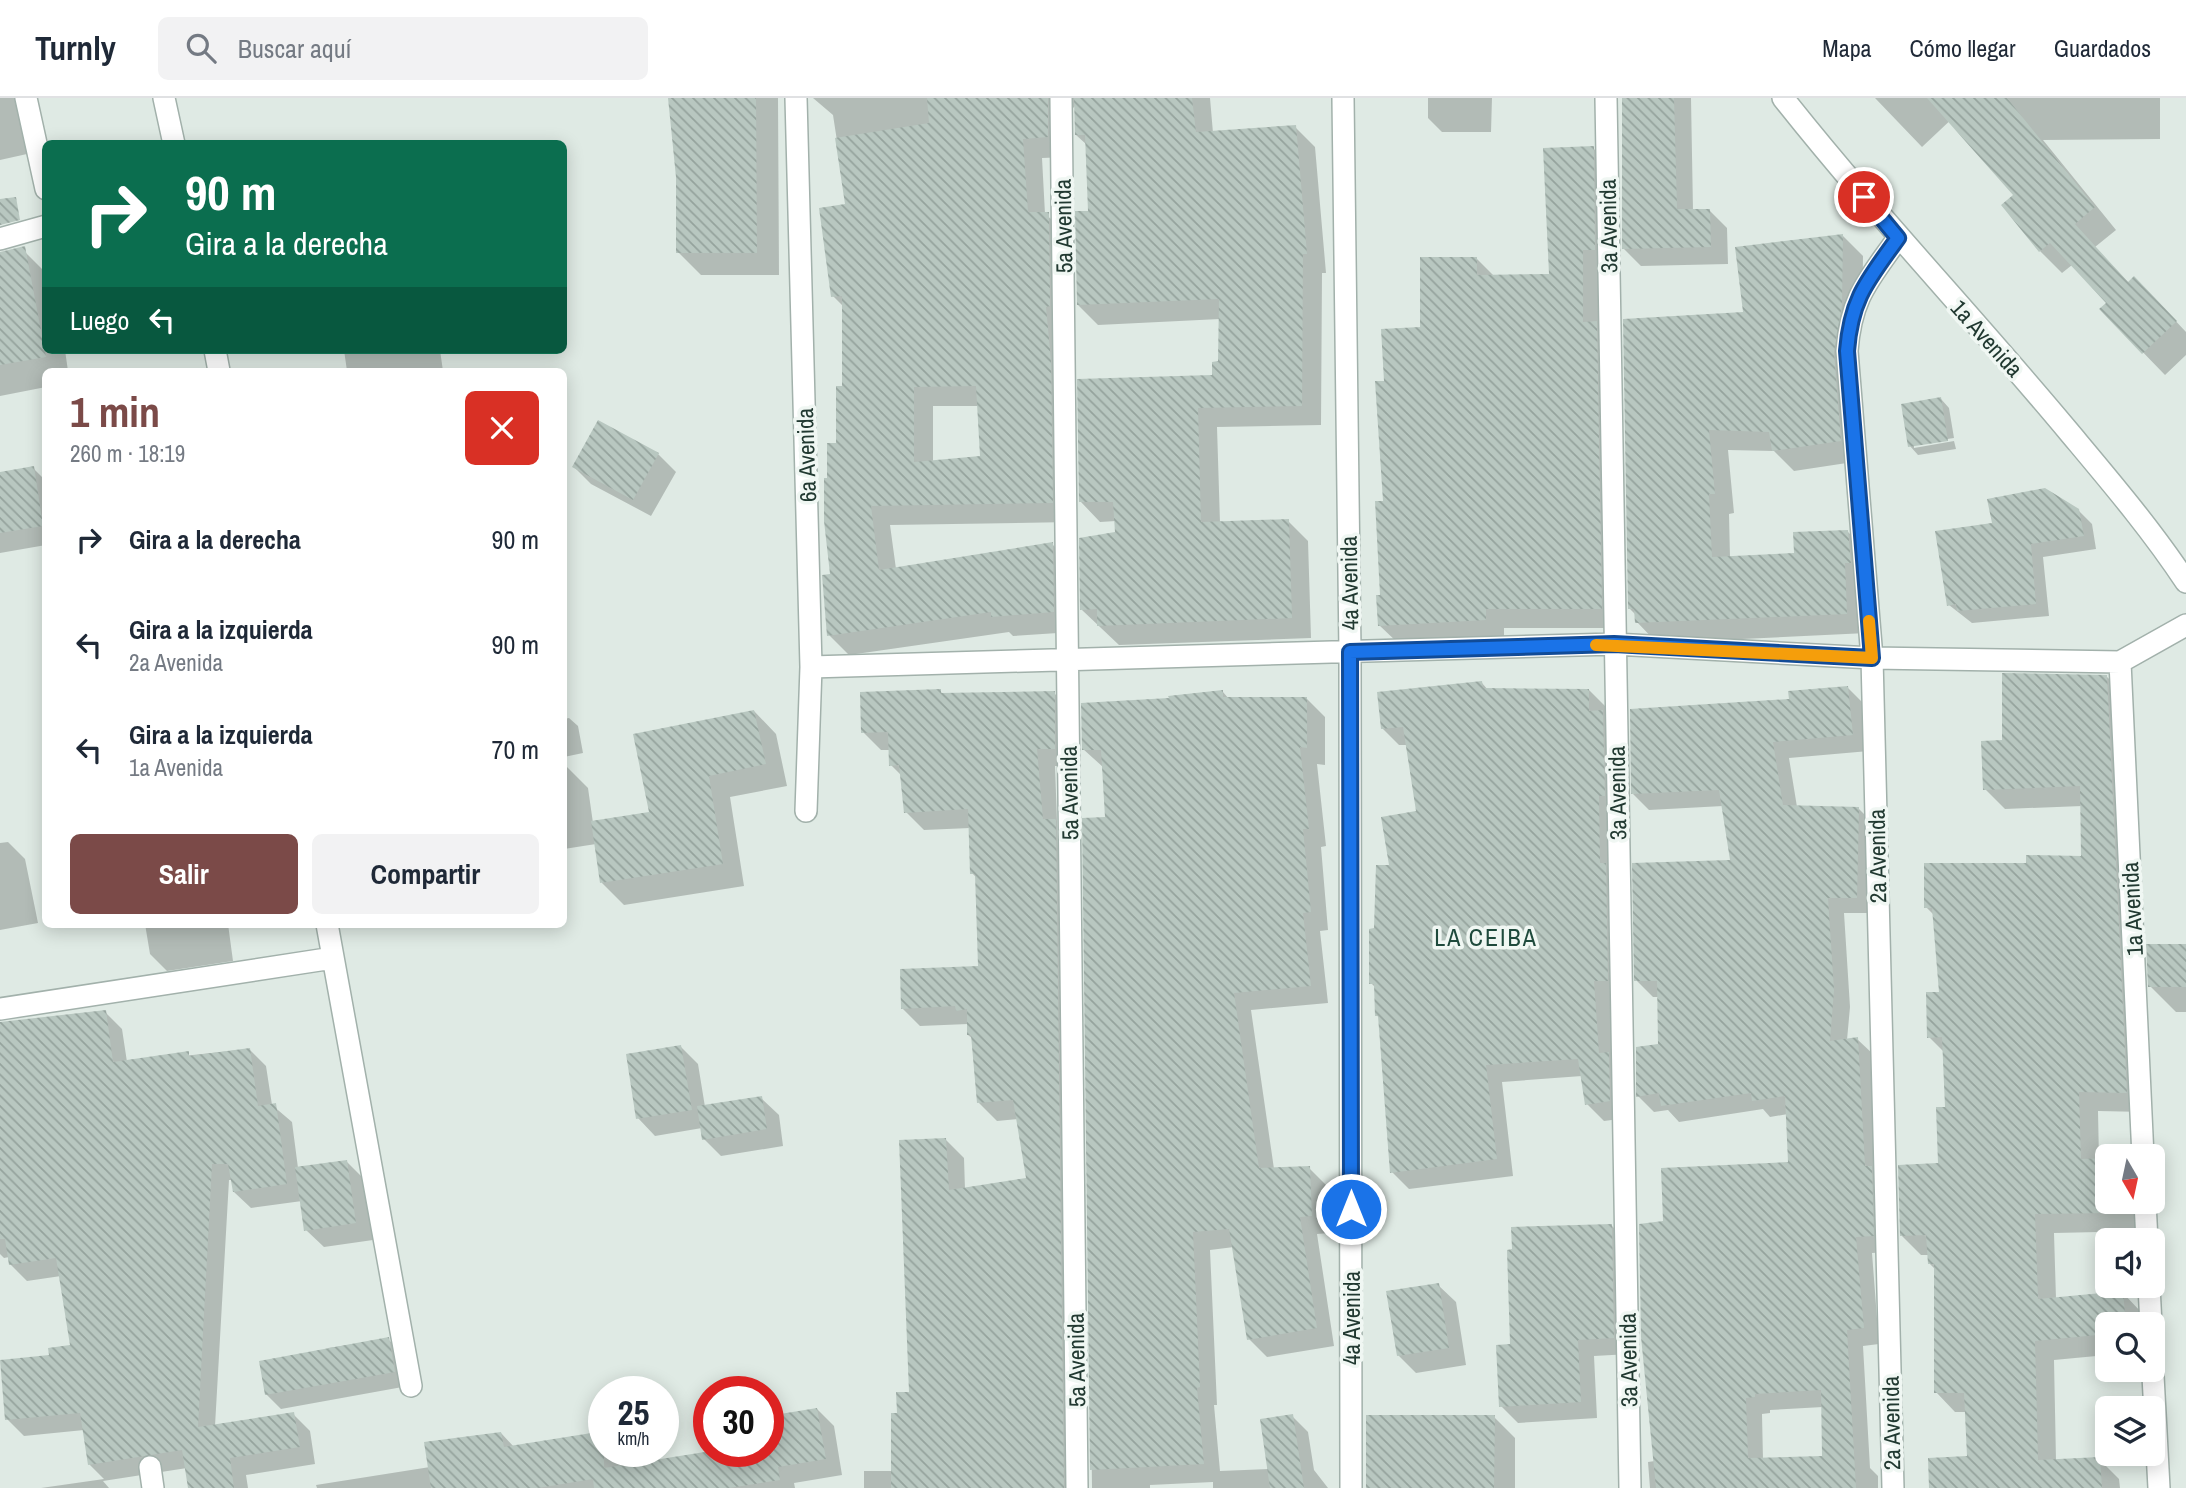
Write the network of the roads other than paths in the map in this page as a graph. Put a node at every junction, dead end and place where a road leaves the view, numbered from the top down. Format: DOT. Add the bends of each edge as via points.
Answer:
graph roads {
  1 [pos="26,98"];
  2 [pos="164,98"];
  3 [pos="796,98"];
  4 [pos="1062,98"];
  5 [pos="1343,98"];
  6 [pos="1606,98"];
  7 [pos="1783,98"];
  8 [pos="173,140"];
  9 [pos="42,171"];
  10 [pos="42,227"];
  11 [pos="1898,238"];
  12 [pos="0,240"];
  13 [pos="2186,582"];
  14 [pos="2186,625"];
  15 [pos="1614,644"];
  16 [pos="1350,652"];
  17 [pos="1872,658"];
  18 [pos="1068,659"];
  19 [pos="2120,662"];
  20 [pos="811,667"];
  21 [pos="806,811"];
  22 [pos="328,928"];
  23 [pos="333,958"];
  24 [pos="0,1009"];
  25 [pos="2142,1144"];
  26 [pos="2153,1382"];
  27 [pos="411,1385"];
  28 [pos="1077,1488"];
  29 [pos="1351,1488"];
  30 [pos="1630,1488"];
  31 [pos="1893,1488"];
  32 [pos="2158,1488"];
  1 -- 9 [label="street"];
  2 -- 8 [label="street"];
  3 -- 20 [label="street, 6a Avenida"];
  4 -- 18 [label="street, 5a Avenida"];
  5 -- 16 [label="street, 4a Avenida"];
  6 -- 15 [label="street, 3a Avenida"];
  7 -- 11 [label="street, 1a Avenida"];
  10 -- 12 [label="street"];
  11 -- 13 [label="street, 1a Avenida" via="2024,378 2158,540"];
  11 -- 17 [label="street, 2a Avenida" via="1858,296 1847,351"];
  14 -- 19 [label="street"];
  15 -- 16 [label="street"];
  15 -- 17 [label="street"];
  15 -- 30 [label="street, 3a Avenida"];
  16 -- 18 [label="street"];
  16 -- 29 [label="street, 4a Avenida"];
  17 -- 19 [label="street"];
  17 -- 31 [label="street, 2a Avenida"];
  18 -- 20 [label="street"];
  18 -- 28 [label="street, 5a Avenida"];
  19 -- 25 [label="street, 1a Avenida"];
  20 -- 21 [label="street, 6a Avenida"];
  22 -- 23 [label="street"];
  23 -- 24 [label="street"];
  23 -- 27 [label="street"];
  26 -- 32 [label="street"];
}
